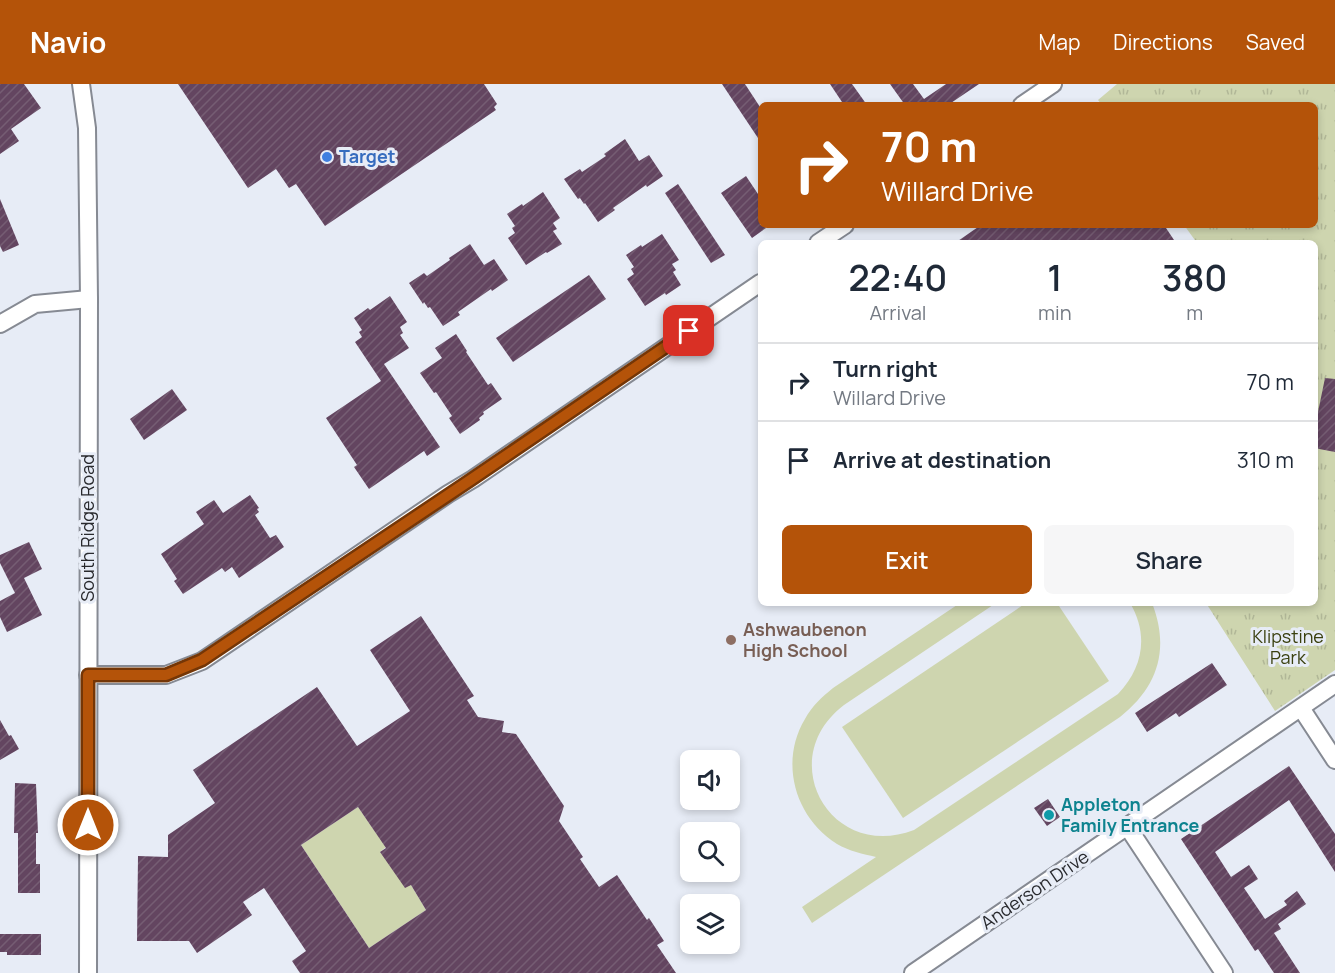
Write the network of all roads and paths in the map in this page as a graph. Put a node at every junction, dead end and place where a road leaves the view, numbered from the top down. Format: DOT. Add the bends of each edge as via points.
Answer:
graph roads {
  1 [pos="81,84"];
  2 [pos="1053,84"];
  3 [pos="1026,102"];
  4 [pos="840,228"];
  5 [pos="822,240"];
  6 [pos="758,284"];
  7 [pos="88,299"];
  8 [pos="0,324"];
  9 [pos="88,675"];
  10 [pos="1335,684"];
  11 [pos="1301,708"];
  12 [pos="1335,760"];
  13 [pos="1127,826"];
  14 [pos="88,973"];
  15 [pos="913,973"];
  16 [pos="1224,973"];
  1 -- 7 [label="street, South Ridge Road" via="87,128"];
  2 -- 3 [label="street"];
  4 -- 5 [label="street"];
  6 -- 9 [label="street" via="202,660 166,675"];
  7 -- 8 [label="street" via="35,304"];
  7 -- 9 [label="street, South Ridge Road"];
  9 -- 14 [label="street, South Ridge Road"];
  10 -- 11 [label="street, Anderson Drive"];
  11 -- 12 [label="street"];
  11 -- 13 [label="street, Anderson Drive"];
  13 -- 15 [label="street, Anderson Drive"];
  13 -- 16 [label="street"];
}
